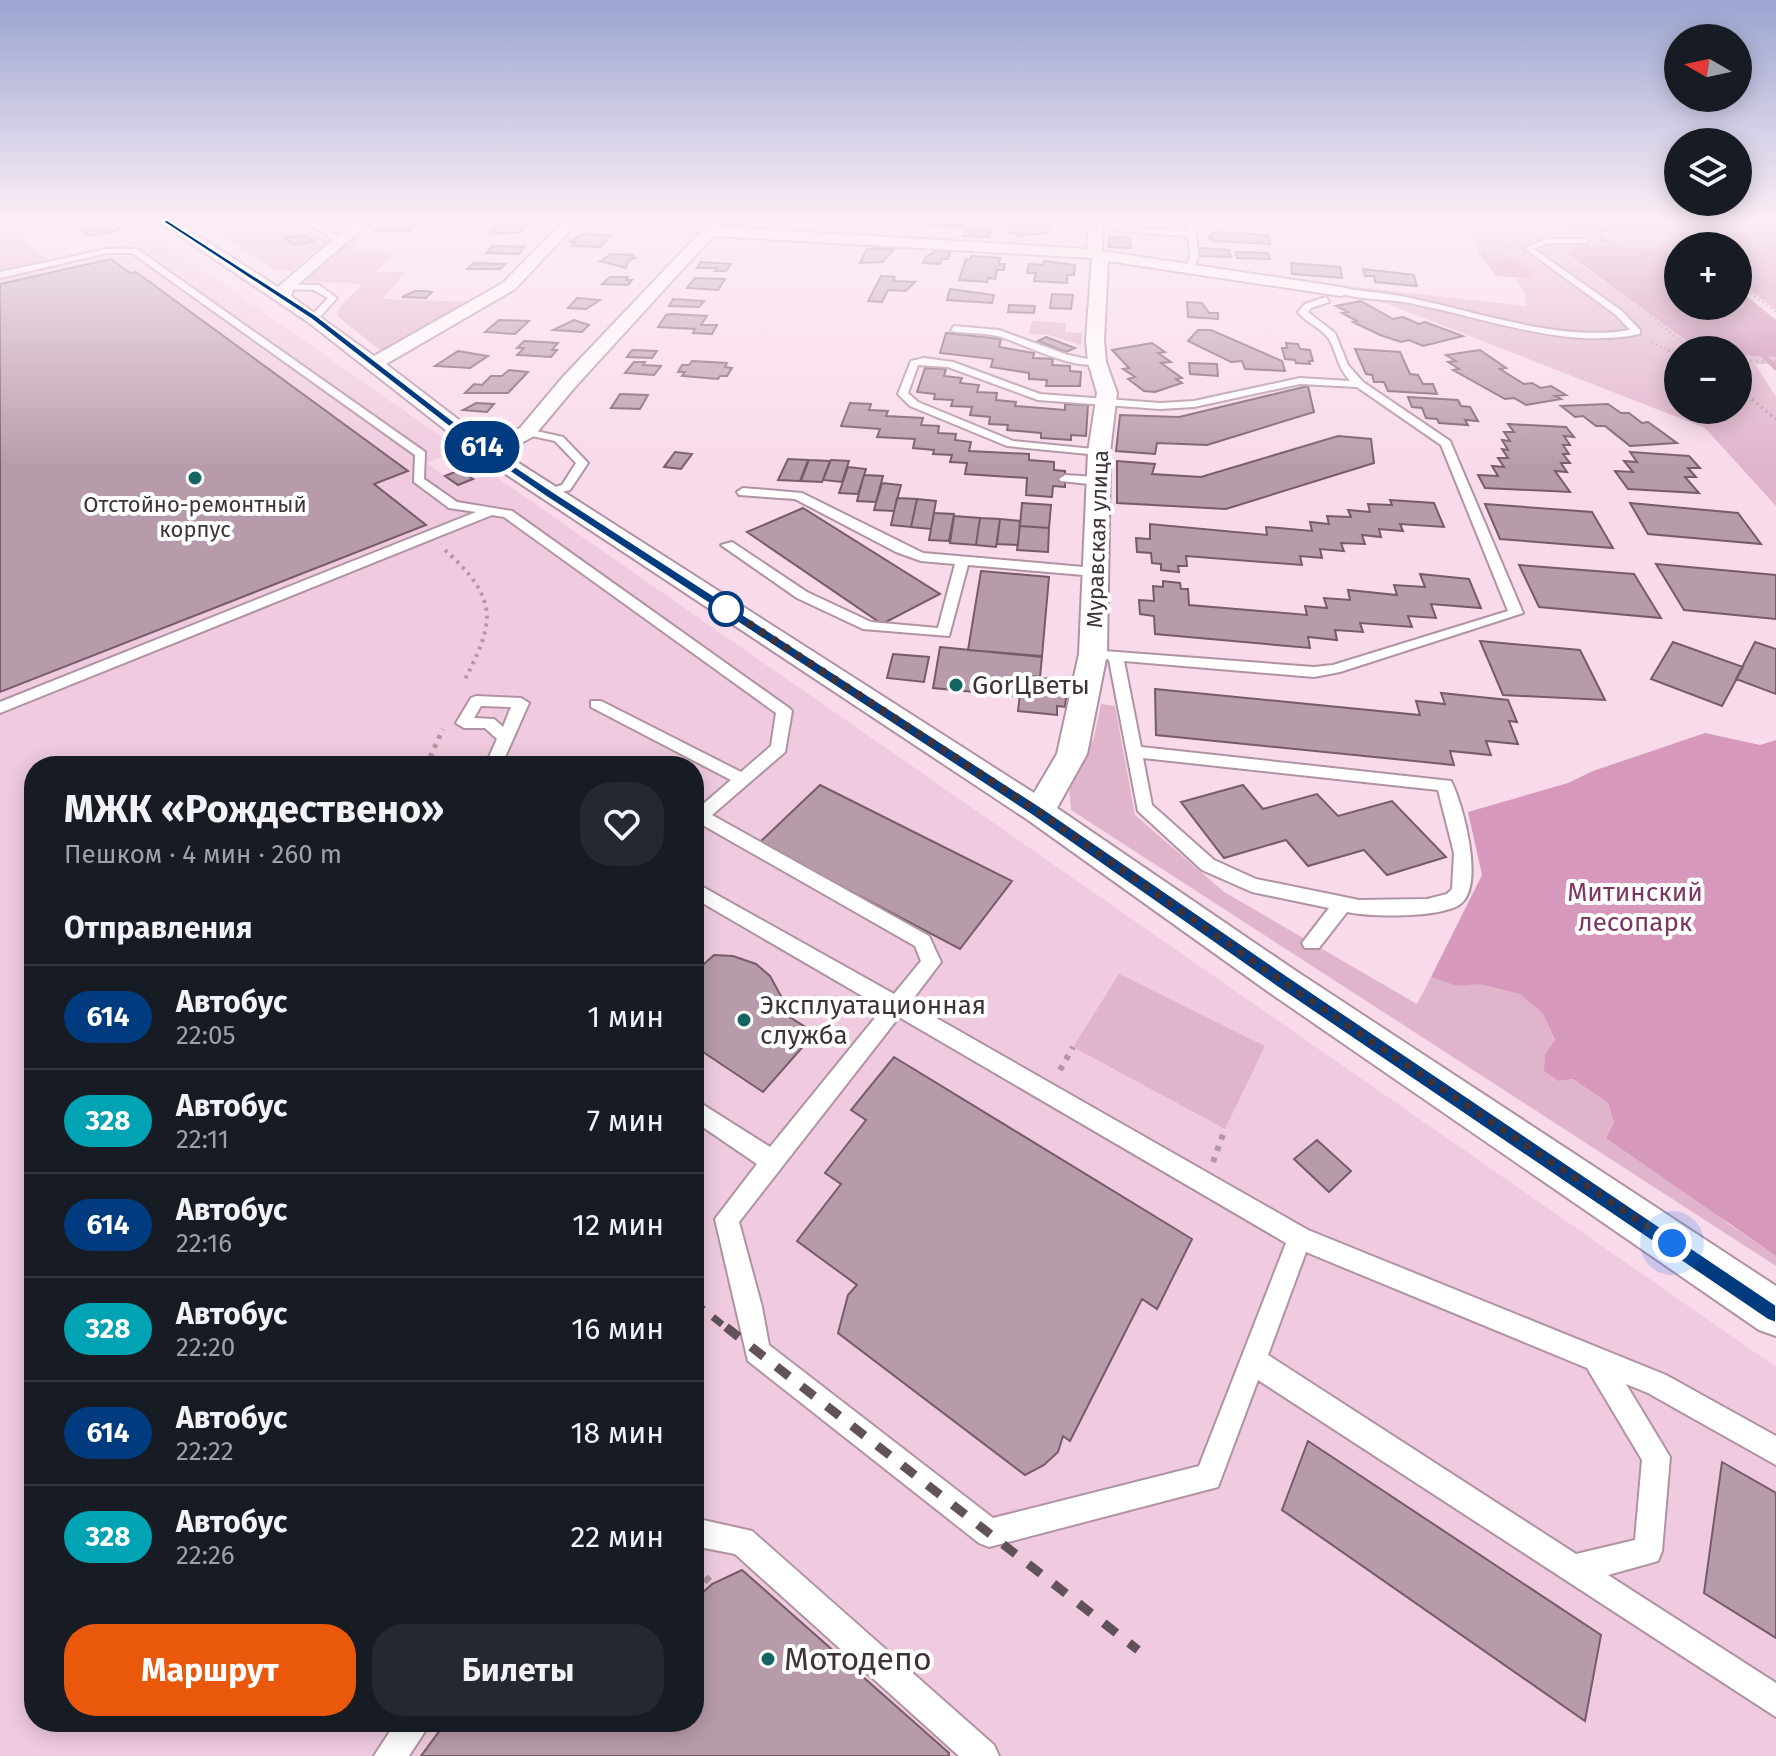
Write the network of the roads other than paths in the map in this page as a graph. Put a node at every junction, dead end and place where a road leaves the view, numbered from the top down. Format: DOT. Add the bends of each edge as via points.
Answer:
graph roads {
  1 [pos="207,303"];
  2 [pos="297,303"];
  3 [pos="328,303"];
  4 [pos="480,303"];
  5 [pos="643,303"];
  6 [pos="1096,303"];
  7 [pos="1317,303"];
  8 [pos="1424,303"];
  9 [pos="1605,303"];
  10 [pos="314,318"];
  11 [pos="954,329"];
  12 [pos="1097,362"];
  13 [pos="375,363"];
  14 [pos="1359,384"];
  15 [pos="1106,403"];
  16 [pos="527,432"];
  17 [pos="488,452"];
  18 [pos="1099,452"];
  19 [pos="435,469"];
  20 [pos="418,475"];
  21 [pos="1065,479"];
  22 [pos="1098,481"];
  23 [pos="743,492"];
  24 [pos="549,493"];
  25 [pos="492,511"];
  26 [pos="727,545"];
  27 [pos="962,562"];
  28 [pos="1095,572"];
  29 [pos="1105,655"];
  30 [pos="596,704"];
  31 [pos="0,708"];
  32 [pos="505,738"];
  33 [pos="1136,752"];
  34 [pos="497,756"];
  35 [pos="697,756"];
  36 [pos="704,759"];
  37 [pos="742,779"];
  38 [pos="1039,812"];
  39 [pos="704,813"];
  40 [pos="704,823"];
  41 [pos="704,895"];
  42 [pos="1343,904"];
  43 [pos="1312,943"];
  44 [pos="894,1006"];
  45 [pos="704,1116"];
  46 [pos="772,1161"];
  47 [pos="1300,1238"];
  48 [pos="1776,1313"];
  49 [pos="1596,1359"];
  50 [pos="1253,1361"];
  51 [pos="1776,1451"];
  52 [pos="704,1534"];
  53 [pos="1574,1569"];
  54 [pos="1776,1701"];
  55 [pos="408,1732"];
  56 [pos="390,1756"];
  57 [pos="983,1756"];
  1 -- 20 [label="lane" via="421,454"];
  2 -- 10 [label="street"];
  3 -- 10 [label="lane"];
  4 -- 13 [label="street"];
  5 -- 16 [label="street"];
  6 -- 12 [label="street, Муравская улица"];
  7 -- 14 [label="lane" via="1304,315 1332,335 1343,366"];
  8 -- 9 [label="lane" via="1584,334 1637,332"];
  10 -- 13 [label="street"];
  11 -- 12 [label="lane" via="999,333 1066,358"];
  12 -- 15 [label="street, Муравская улица"];
  13 -- 17 [label="street"];
  14 -- 15 [label="lane" via="1292,382 1179,406"];
  14 -- 29 [label="lane" via="1446,443 1516,613 1314,672"];
  15 -- 18 [label="street, Муравская улица"];
  15 -- 18 [label="lane" via="1038,397 938,362 914,363 903,388 914,404 1011,444"];
  16 -- 17 [label="street"];
  16 -- 24 [label="lane" via="566,441 582,463 566,487"];
  17 -- 24 [label="street"];
  18 -- 22 [label="street, Муравская улица"];
  19 -- 20 [label="lane"];
  20 -- 25 [label="lane" via="453,505"];
  21 -- 22 [label="lane"];
  22 -- 28 [label="street, Муравская улица"];
  23 -- 27 [label="lane" via="798,496 901,549"];
  24 -- 38 [label="street"];
  25 -- 31 [label="lane"];
  25 -- 37 [label="lane" via="508,514 784,711 779,748"];
  26 -- 27 [label="lane" via="802,595 868,626 944,633"];
  27 -- 28 [label="lane"];
  28 -- 29 [label="street, Муравская улица"];
  29 -- 33 [label="lane"];
  29 -- 38 [label="street, Муравская улица" via="1072,754"];
  30 -- 35 [label="lane"];
  32 -- 34 [label="lane"];
  33 -- 42 [label="lane" via="1144,807 1208,865 1252,885"];
  33 -- 42 [label="lane" via="1445,785 1463,853 1461,891 1453,900 1427,906"];
  36 -- 37 [label="lane"];
  37 -- 39 [label="lane"];
  38 -- 48 [label="street"];
  40 -- 44 [label="lane" via="922,941 931,962"];
  41 -- 44 [label="lane"];
  42 -- 43 [label="lane"];
  44 -- 46 [label="lane"];
  44 -- 47 [label="lane"];
  45 -- 46 [label="lane"];
  46 -- 50 [label="lane" via="727,1219 757,1352 989,1533 1208,1477"];
  47 -- 49 [label="lane"];
  47 -- 50 [label="lane"];
  49 -- 51 [label="lane" via="1657,1384"];
  49 -- 53 [label="lane" via="1656,1457 1648,1551"];
  50 -- 53 [label="lane"];
  52 -- 57 [label="lane" via="742,1541"];
  53 -- 54 [label="lane"];
  55 -- 56 [label="lane"];
}
